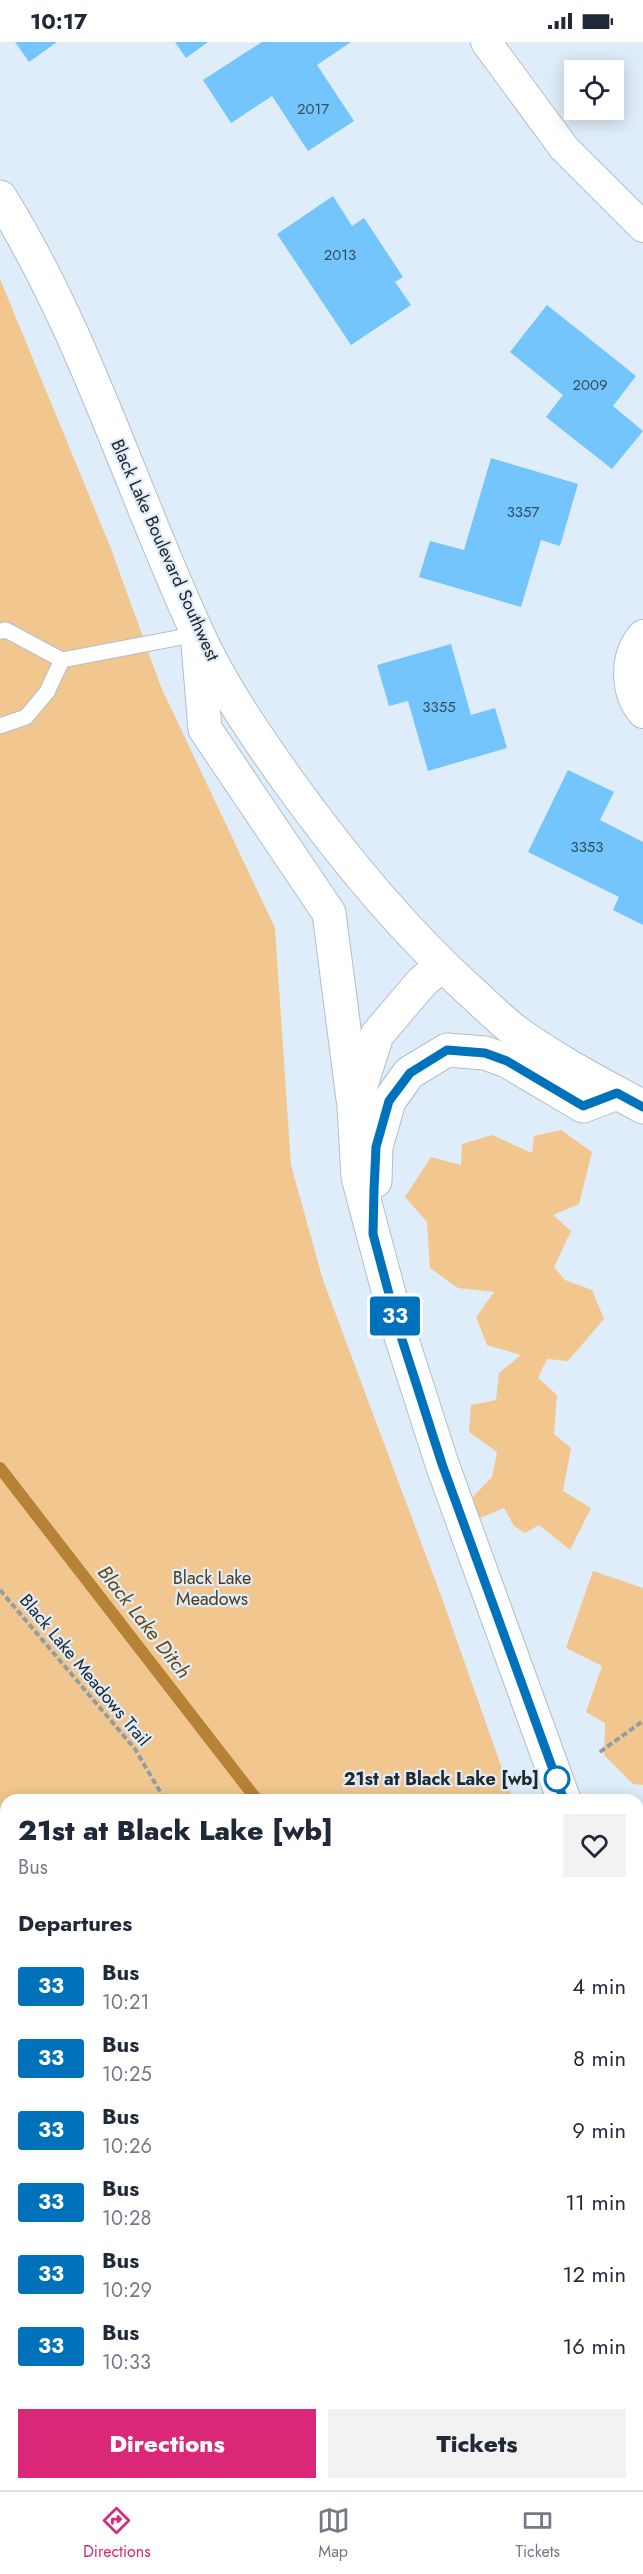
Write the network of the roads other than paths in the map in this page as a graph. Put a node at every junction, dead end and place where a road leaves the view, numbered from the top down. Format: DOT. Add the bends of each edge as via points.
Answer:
graph roads {
  1 [pos="486,42"];
  2 [pos="0,197"];
  3 [pos="643,227"];
  4 [pos="0,631"];
  5 [pos="198,634"];
  6 [pos="643,635"];
  7 [pos="62,660"];
  8 [pos="643,713"];
  9 [pos="0,726"];
  10 [pos="442,965"];
  11 [pos="630,1100"];
  12 [pos="354,1107"];
  13 [pos="373,1234"];
  14 [pos="562,1794"];
  1 -- 3 [label="street" via="564,148"];
  2 -- 5 [label="street, Black Lake Boulevard Southwest" via="59,304"];
  4 -- 7 [label="lane" via="6,630"];
  5 -- 7 [label="lane"];
  5 -- 10 [label="street, Black Lake Boulevard Southwest" via="248,725 325,833 397,919"];
  5 -- 12 [label="street" via="205,729 328,913"];
  6 -- 8 [label="street" via="632,655 629,673 631,691"];
  7 -- 9 [label="lane" via="47,692 26,717"];
  10 -- 11 [label="street, Black Lake Boulevard Southwest" via="518,1033"];
  10 -- 12 [label="street" via="422,982 377,1035"];
  11 -- 13 [label="street" via="583,1106 507,1061 485,1053 447,1050 410,1073 389,1101 376,1147"];
  12 -- 13 [label="street" via="358,1177"];
  13 -- 14 [label="street" via="442,1464"];
}
